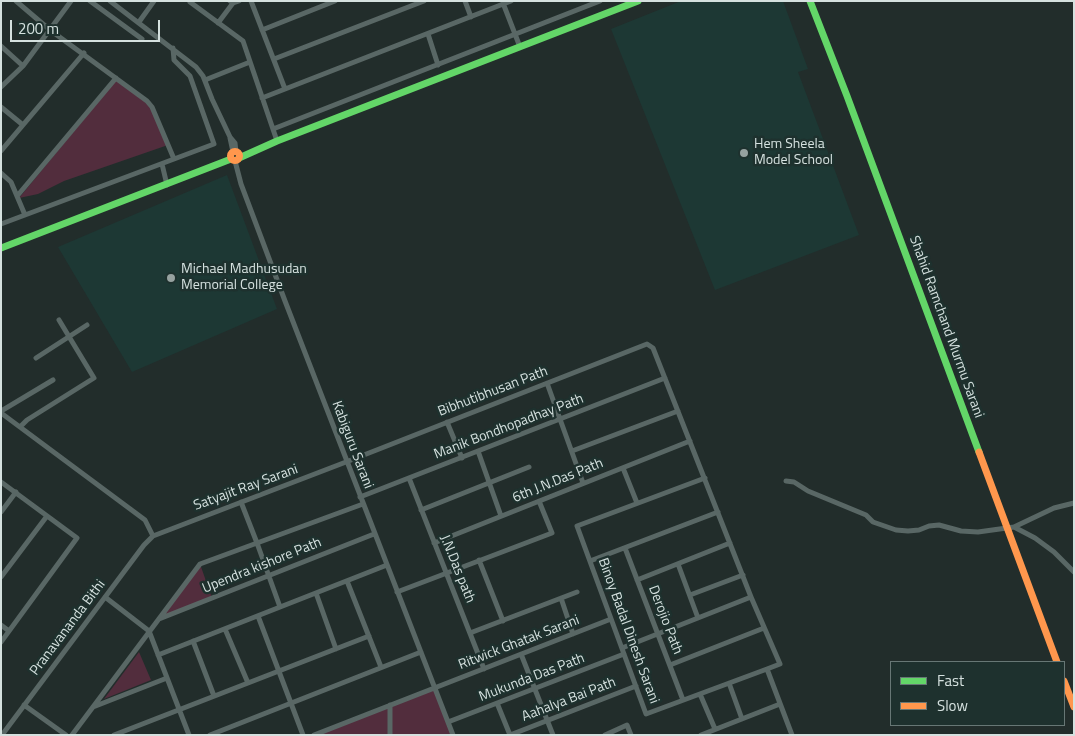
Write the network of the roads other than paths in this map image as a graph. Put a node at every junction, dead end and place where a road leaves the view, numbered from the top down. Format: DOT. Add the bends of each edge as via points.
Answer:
graph roads {
  1 [pos="16,1"];
  2 [pos="70,1"];
  3 [pos="90,1"];
  4 [pos="110,1"];
  5 [pos="154,1"];
  6 [pos="251,1"];
  7 [pos="335,1"];
  8 [pos="424,1"];
  9 [pos="465,1"];
  10 [pos="511,1"];
  11 [pos="600,1"];
  12 [pos="628,1"];
  13 [pos="638,1"];
  14 [pos="810,1"];
  15 [pos="190,2"];
  16 [pos="234,2"];
  17 [pos="503,3"];
  18 [pos="471,17"];
  19 [pos="139,22"];
  20 [pos="218,23"];
  21 [pos="50,30"];
  22 [pos="262,30"];
  23 [pos="428,34"];
  24 [pos="515,34"];
  25 [pos="142,39"];
  26 [pos="519,45"];
  27 [pos="1,46"];
  28 [pos="173,48"];
  29 [pos="84,53"];
  30 [pos="274,59"];
  31 [pos="250,62"];
  32 [pos="438,65"];
  33 [pos="23,66"];
  34 [pos="116,78"];
  35 [pos="204,80"];
  36 [pos="1,87"];
  37 [pos="285,89"];
  38 [pos="262,98"];
  39 [pos="1,107"];
  40 [pos="23,125"];
  41 [pos="273,129"];
  42 [pos="276,138"];
  43 [pos="1,151"];
  44 [pos="235,156"];
  45 [pos="174,159"];
  46 [pos="162,164"];
  47 [pos="1,173"];
  48 [pos="167,185"];
  49 [pos="18,195"];
  50 [pos="25,215"];
  51 [pos="1,224"];
  52 [pos="1,248"];
  53 [pos="59,320"];
  54 [pos="88,326"];
  55 [pos="69,337"];
  56 [pos="36,358"];
  57 [pos="665,378"];
  58 [pos="53,380"];
  59 [pos="547,383"];
  60 [pos="678,410"];
  61 [pos="1,412"];
  62 [pos="560,419"];
  63 [pos="447,422"];
  64 [pos="20,427"];
  65 [pos="690,441"];
  66 [pos="478,451"];
  67 [pos="572,451"];
  68 [pos="462,458"];
  69 [pos="346,462"];
  70 [pos="529,467"];
  71 [pos="623,468"];
  72 [pos="409,478"];
  73 [pos="705,478"];
  74 [pos="786,481"];
  75 [pos="1,482"];
  76 [pos="489,483"];
  77 [pos="584,484"];
  78 [pos="16,492"];
  79 [pos="360,498"];
  80 [pos="539,501"];
  81 [pos="241,502"];
  82 [pos="637,503"];
  83 [pos="363,504"];
  84 [pos="1074,504"];
  85 [pos="421,510"];
  86 [pos="1,512"];
  87 [pos="718,512"];
  88 [pos="47,516"];
  89 [pos="501,516"];
  90 [pos="1010,527"];
  91 [pos="374,534"];
  92 [pos="153,536"];
  93 [pos="257,543"];
  94 [pos="434,543"];
  95 [pos="730,543"];
  96 [pos="625,548"];
  97 [pos="479,560"];
  98 [pos="590,561"];
  99 [pos="678,564"];
  100 [pos="387,565"];
  101 [pos="1074,572"];
  102 [pos="446,573"];
  103 [pos="743,575"];
  104 [pos="268,576"];
  105 [pos="1,577"];
  106 [pos="638,580"];
  107 [pos="347,581"];
  108 [pos="397,592"];
  109 [pos="577,592"];
  110 [pos="316,593"];
  111 [pos="690,595"];
  112 [pos="105,596"];
  113 [pos="751,597"];
  114 [pos="561,598"];
  115 [pos="280,607"];
  116 [pos="258,616"];
  117 [pos="698,618"];
  118 [pos="611,619"];
  119 [pos="158,620"];
  120 [pos="503,621"];
  121 [pos="1,625"];
  122 [pos="764,628"];
  123 [pos="225,629"];
  124 [pos="10,631"];
  125 [pos="148,631"];
  126 [pos="470,633"];
  127 [pos="658,633"];
  128 [pos="573,634"];
  129 [pos="368,636"];
  130 [pos="193,641"];
  131 [pos="1,642"];
  132 [pos="622,648"];
  133 [pos="336,649"];
  134 [pos="421,652"];
  135 [pos="521,654"];
  136 [pos="624,654"];
  137 [pos="158,655"];
  138 [pos="1057,661"];
  139 [pos="670,665"];
  140 [pos="381,668"];
  141 [pos="484,669"];
  142 [pos="767,669"];
  143 [pos="279,671"];
  144 [pos="167,678"];
  145 [pos="248,683"];
  146 [pos="729,683"];
  147 [pos="636,686"];
  148 [pos="435,688"];
  149 [pos="535,689"];
  150 [pos="1070,689"];
  151 [pos="700,694"];
  152 [pos="214,696"];
  153 [pos="683,700"];
  154 [pos="291,703"];
  155 [pos="497,703"];
  156 [pos="780,704"];
  157 [pos="24,705"];
  158 [pos="390,705"];
  159 [pos="93,707"];
  160 [pos="1074,707"];
  161 [pos="179,710"];
  162 [pos="742,719"];
  163 [pos="547,720"];
  164 [pos="448,722"];
  165 [pos="715,729"];
  166 [pos="2,735"];
  167 [pos="66,735"];
  168 [pos="72,735"];
  169 [pos="114,735"];
  170 [pos="189,735"];
  171 [pos="210,735"];
  172 [pos="303,735"];
  173 [pos="314,735"];
  174 [pos="390,735"];
  175 [pos="453,735"];
  176 [pos="510,735"];
  177 [pos="553,735"];
  178 [pos="605,735"];
  179 [pos="631,735"];
  180 [pos="701,735"];
  181 [pos="792,735"];
  1 -- 21 [label="street"];
  2 -- 21 [label="street"];
  3 -- 25 [label="street"];
  4 -- 19 [label="street, Kabiguru Sarani"];
  5 -- 19 [label="street"];
  6 -- 22 [label="street"];
  7 -- 22 [label="street"];
  8 -- 30 [label="street"];
  9 -- 18 [label="street"];
  10 -- 17 [label="street"];
  11 -- 24 [label="street"];
  12 -- 26 [label="street"];
  13 -- 26 [label="street"];
  14 -- 90 [label="street, Shahid Ramchand Murmu Sarani"];
  15 -- 20 [label="street"];
  16 -- 20 [label="street"];
  17 -- 18 [label="street"];
  17 -- 24 [label="street"];
  18 -- 23 [label="street"];
  19 -- 28 [label="street, Kabiguru Sarani"];
  20 -- 31 [label="street" via="243,41"];
  21 -- 29 [label="street"];
  21 -- 33 [label="street"];
  22 -- 30 [label="street"];
  23 -- 32 [label="street"];
  23 -- 37 [label="street"];
  24 -- 26 [label="street"];
  24 -- 32 [label="street"];
  26 -- 42 [label="street"];
  26 -- 44 [label="street"];
  27 -- 33 [label="street"];
  28 -- 35 [label="street, Kabiguru Sarani" via="196,67"];
  28 -- 45 [label="street" via="174,60 190,76 214,144"];
  29 -- 34 [label="street"];
  29 -- 40 [label="street"];
  30 -- 37 [label="street"];
  31 -- 35 [label="street"];
  31 -- 38 [label="street"];
  32 -- 41 [label="street"];
  33 -- 36 [label="street"];
  34 -- 45 [label="street" via="148,101"];
  34 -- 49 [label="street"];
  35 -- 44 [label="street, Kabiguru Sarani" via="230,137"];
  37 -- 38 [label="street"];
  38 -- 41 [label="street"];
  39 -- 40 [label="street"];
  40 -- 43 [label="street"];
  41 -- 42 [label="street"];
  42 -- 44 [label="street"];
  44 -- 48 [label="street"];
  44 -- 69 [label="street, Kabiguru Sarani" via="238,173"];
  45 -- 46 [label="street"];
  46 -- 48 [label="street"];
  46 -- 50 [label="street"];
  47 -- 49 [label="street"];
  48 -- 52 [label="street"];
  49 -- 50 [label="street"];
  50 -- 51 [label="street"];
  53 -- 55 [label="street"];
  54 -- 55 [label="street"];
  55 -- 56 [label="street"];
  55 -- 64 [label="street" via="94,378"];
  57 -- 59 [label="street, Bibhutibhusan Path" via="653,348 647,344"];
  57 -- 60 [label="street"];
  57 -- 62 [label="street, Manik Bondhopadhay Path"];
  58 -- 61 [label="street"];
  59 -- 62 [label="street"];
  59 -- 63 [label="street, Bibhutibhusan Path"];
  60 -- 65 [label="street"];
  60 -- 67 [label="street"];
  61 -- 64 [label="street"];
  62 -- 66 [label="street, Manik Bondhopadhay Path"];
  62 -- 67 [label="street"];
  63 -- 68 [label="street"];
  63 -- 69 [label="street, Bibhutibhusan Path"];
  64 -- 92 [label="street" via="145,520"];
  65 -- 71 [label="street, 6th J.N.Das Path"];
  65 -- 73 [label="street"];
  66 -- 68 [label="street, Manik Bondhopadhay Path"];
  66 -- 76 [label="street"];
  67 -- 77 [label="street"];
  68 -- 72 [label="street, Manik Bondhopadhay Path"];
  69 -- 79 [label="street, Kabiguru Sarani"];
  69 -- 81 [label="street, Satyajit Ray Sarani"];
  70 -- 76 [label="street"];
  71 -- 77 [label="street, 6th J.N.Das Path"];
  71 -- 82 [label="street"];
  72 -- 79 [label="street, Manik Bondhopadhay Path"];
  72 -- 85 [label="street, J.N.Das path"];
  73 -- 82 [label="street, Binoy Badal Dinesh Sarani"];
  73 -- 87 [label="street"];
  74 -- 90 [label="street" via="896,530 919,530 938,525 971,532"];
  75 -- 78 [label="street"];
  76 -- 85 [label="street"];
  76 -- 89 [label="street"];
  77 -- 80 [label="street, 6th J.N.Das Path"];
  78 -- 86 [label="street"];
  78 -- 88 [label="street"];
  79 -- 83 [label="street, Kabiguru Sarani"];
  80 -- 89 [label="street, 6th J.N.Das Path"];
  80 -- 97 [label="street" via="552,532"];
  81 -- 92 [label="street, Satyajit Ray Sarani"];
  81 -- 93 [label="street"];
  82 -- 98 [label="street, Binoy Badal Dinesh Sarani" via="577,526"];
  83 -- 91 [label="street, Kabiguru Sarani"];
  83 -- 93 [label="street"];
  84 -- 90 [label="street" via="1054,508"];
  85 -- 94 [label="street, J.N.Das path"];
  87 -- 95 [label="street"];
  87 -- 96 [label="street"];
  88 -- 105 [label="street"];
  88 -- 124 [label="street" via="77,538"];
  89 -- 94 [label="street, 6th J.N.Das Path"];
  90 -- 101 [label="street" via="1035,538"];
  90 -- 138 [label="street, Shahid Ramchand Murmu Sarani"];
  91 -- 100 [label="street, Kabiguru Sarani"];
  91 -- 104 [label="street, Upendra kishore Path"];
  92 -- 112 [label="street, Pranavananda Bithi"];
  93 -- 104 [label="street"];
  93 -- 119 [label="street" via="200,564"];
  94 -- 102 [label="street, J.N.Das path"];
  95 -- 99 [label="street"];
  95 -- 103 [label="street"];
  96 -- 98 [label="street"];
  96 -- 106 [label="street, Derojio Path"];
  97 -- 102 [label="street"];
  97 -- 120 [label="street"];
  98 -- 118 [label="street, Binoy Badal Dinesh Sarani"];
  99 -- 106 [label="street"];
  99 -- 111 [label="street"];
  100 -- 107 [label="street"];
  100 -- 108 [label="street, Kabiguru Sarani"];
  102 -- 108 [label="street"];
  102 -- 126 [label="street, J.N.Das path"];
  103 -- 111 [label="street"];
  103 -- 113 [label="street"];
  104 -- 115 [label="street"];
  104 -- 119 [label="street, Upendra kishore Path"];
  106 -- 127 [label="street, Derojio Path"];
  107 -- 110 [label="street"];
  107 -- 129 [label="street"];
  108 -- 134 [label="street, Kabiguru Sarani"];
  109 -- 114 [label="street"];
  110 -- 115 [label="street"];
  110 -- 133 [label="street"];
  111 -- 117 [label="street"];
  112 -- 125 [label="street"];
  112 -- 157 [label="street, Pranavananda Bithi"];
  113 -- 117 [label="street"];
  113 -- 122 [label="street"];
  114 -- 120 [label="street"];
  114 -- 128 [label="street"];
  115 -- 116 [label="street"];
  116 -- 123 [label="street"];
  116 -- 143 [label="street"];
  117 -- 127 [label="street"];
  118 -- 128 [label="street, Ritwick Ghatak Sarani"];
  118 -- 132 [label="street, Binoy Badal Dinesh Sarani"];
  119 -- 125 [label="street"];
  120 -- 126 [label="street"];
  121 -- 124 [label="street"];
  122 -- 139 [label="street"];
  122 -- 142 [label="street" via="780,664"];
  123 -- 130 [label="street"];
  123 -- 145 [label="street"];
  124 -- 131 [label="street"];
  125 -- 137 [label="street"];
  125 -- 159 [label="street"];
  126 -- 141 [label="street, J.N.Das path"];
  127 -- 132 [label="street"];
  127 -- 139 [label="street, Derojio Path"];
  128 -- 135 [label="street, Ritwick Ghatak Sarani"];
  129 -- 133 [label="street"];
  129 -- 140 [label="street"];
  130 -- 137 [label="street"];
  130 -- 152 [label="street"];
  132 -- 136 [label="street, Binoy Badal Dinesh Sarani"];
  133 -- 143 [label="street"];
  134 -- 140 [label="street"];
  134 -- 148 [label="street, Kabiguru Sarani"];
  135 -- 141 [label="street, Ritwick Ghatak Sarani"];
  135 -- 149 [label="street"];
  136 -- 147 [label="street, Binoy Badal Dinesh Sarani"];
  136 -- 149 [label="street, Mukunda Das Path"];
  137 -- 144 [label="street"];
  139 -- 153 [label="street, Derojio Path"];
  140 -- 154 [label="street"];
  141 -- 148 [label="street, Ritwick Ghatak Sarani"];
  142 -- 146 [label="street, Binoy Badal Dinesh Sarani"];
  142 -- 156 [label="street"];
  143 -- 145 [label="street"];
  143 -- 154 [label="street"];
  144 -- 159 [label="street"];
  144 -- 161 [label="street"];
  145 -- 152 [label="street"];
  146 -- 151 [label="street, Binoy Badal Dinesh Sarani"];
  146 -- 162 [label="street"];
  147 -- 153 [label="street, Binoy Badal Dinesh Sarani" via="646,714"];
  147 -- 163 [label="street, Aahalya Bai Path"];
  148 -- 158 [label="street, Ritwick Ghatak Sarani"];
  148 -- 164 [label="street, Kabiguru Sarani"];
  149 -- 155 [label="street, Mukunda Das Path"];
  149 -- 163 [label="street"];
  150 -- 160 [label="street"];
  151 -- 153 [label="street, Binoy Badal Dinesh Sarani"];
  151 -- 165 [label="street"];
  152 -- 161 [label="street"];
  154 -- 171 [label="street"];
  154 -- 172 [label="street"];
  155 -- 164 [label="street, Mukunda Das Path"];
  155 -- 176 [label="street, Aahalya Bai Path"];
  156 -- 162 [label="street"];
  156 -- 181 [label="street"];
  157 -- 166 [label="street, Pranavananda Bithi"];
  157 -- 167 [label="street"];
  158 -- 173 [label="street, Ritwick Ghatak Sarani"];
  158 -- 174 [label="street"];
  159 -- 168 [label="street"];
  161 -- 169 [label="street"];
  161 -- 170 [label="street"];
  162 -- 165 [label="street"];
  163 -- 176 [label="street, Aahalya Bai Path"];
  163 -- 177 [label="street"];
  164 -- 175 [label="street, Kabiguru Sarani"];
  165 -- 180 [label="street"];
  178 -- 179 [label="street" via="627,725"];
}
